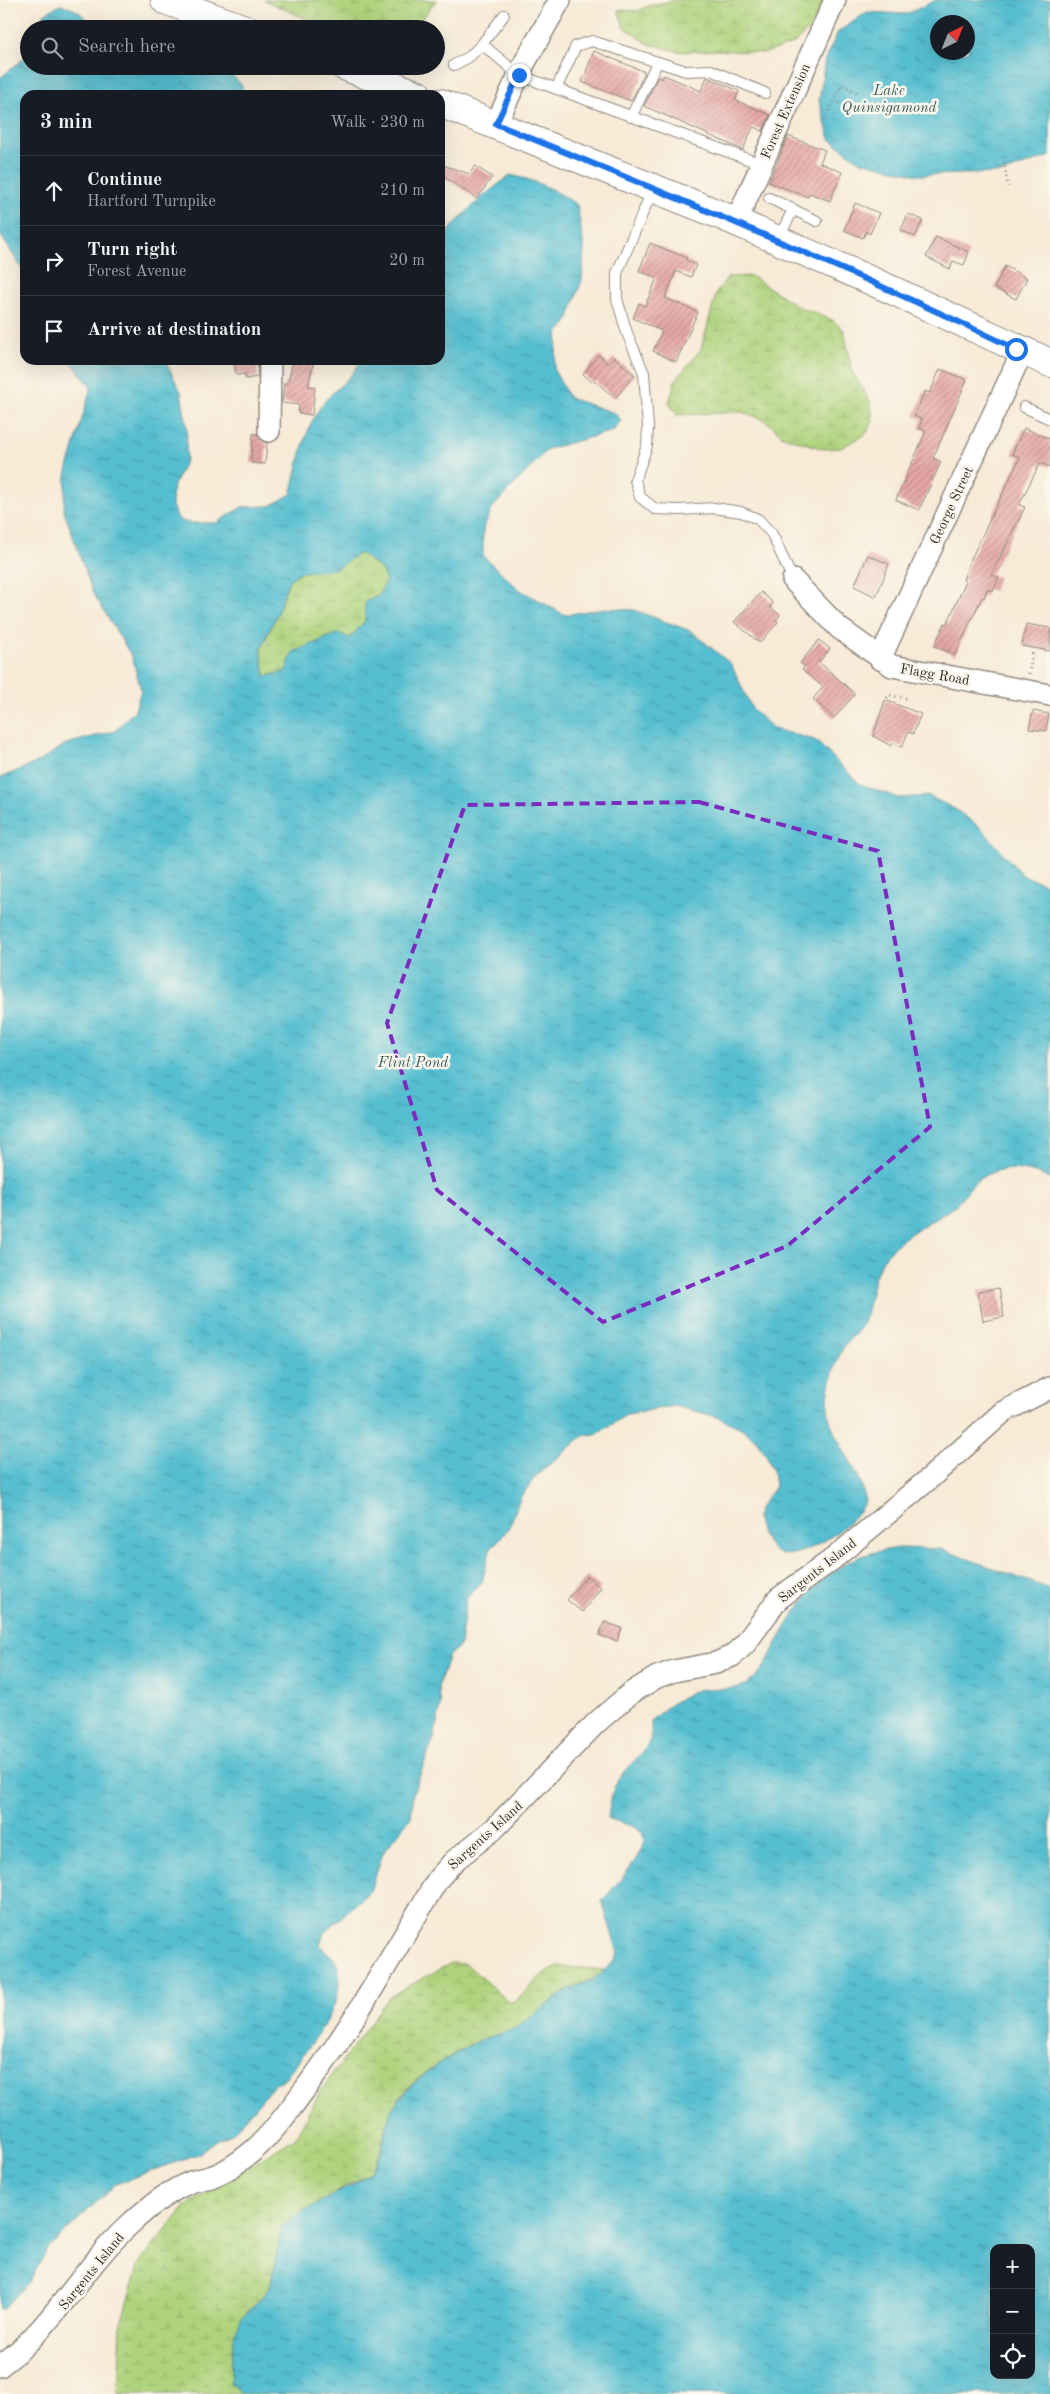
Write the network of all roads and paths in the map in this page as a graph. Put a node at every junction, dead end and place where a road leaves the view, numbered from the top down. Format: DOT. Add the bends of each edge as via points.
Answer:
graph roads {
  1 [pos="165,0"];
  2 [pos="560,0"];
  3 [pos="835,0"];
  4 [pos="504,15"];
  5 [pos="220,20"];
  6 [pos="482,44"];
  7 [pos="657,62"];
  8 [pos="454,65"];
  9 [pos="367,75"];
  10 [pos="519,75"];
  11 [pos="556,89"];
  12 [pos="405,90"];
  13 [pos="765,93"];
  14 [pos="859,94"];
  15 [pos="445,105"];
  16 [pos="631,116"];
  17 [pos="824,120"];
  18 [pos="496,124"];
  19 [pos="1003,157"];
  20 [pos="761,164"];
  21 [pos="1008,187"];
  22 [pos="653,188"];
  23 [pos="769,198"];
  24 [pos="793,210"];
  25 [pos="816,221"];
  26 [pos="736,222"];
  27 [pos="778,240"];
  28 [pos="1022,352"];
  29 [pos="1050,363"];
  30 [pos="270,365"];
  31 [pos="1024,407"];
  32 [pos="1050,419"];
  33 [pos="269,431"];
  34 [pos="793,580"];
  35 [pos="880,659"];
  36 [pos="1050,695"];
  37 [pos="887,698"];
  38 [pos="910,699"];
  39 [pos="1050,1388"];
  40 [pos="0,2366"];
  1 -- 5 [label="main road"];
  2 -- 10 [label="street"];
  3 -- 20 [label="street, Forest Extension"];
  4 -- 6 [label="lane"];
  6 -- 8 [label="lane" via="469,57"];
  6 -- 10 [label="lane"];
  7 -- 11 [label="lane" via="592,41 576,46"];
  7 -- 13 [label="lane" via="686,71 711,70"];
  7 -- 16 [label="lane"];
  9 -- 12 [label="main road"];
  10 -- 11 [label="lane"];
  10 -- 18 [label="street"];
  11 -- 16 [label="lane"];
  14 -- 17 [label="path" via="842,85"];
  15 -- 18 [label="main road"];
  16 -- 20 [label="lane"];
  18 -- 22 [label="main road"];
  19 -- 21 [label="path"];
  20 -- 26 [label="street, Forest Extension"];
  22 -- 26 [label="main road"];
  22 -- 34 [label="lane" via="617,273 617,299 644,373 648,427 647,446 635,480 640,497 655,509 714,508 741,512 758,519 772,534"];
  23 -- 24 [label="lane"];
  24 -- 25 [label="lane"];
  24 -- 27 [label="lane"];
  26 -- 27 [label="main road"];
  27 -- 28 [label="main road"];
  28 -- 29 [label="main road"];
  28 -- 35 [label="street, George Street"];
  30 -- 33 [label="street"];
  31 -- 32 [label="lane"];
  34 -- 35 [label="street, Flagg Road" via="839,628"];
  35 -- 36 [label="street, Flagg Road" via="892,666"];
  37 -- 38 [label="path" via="889,695"];
  39 -- 40 [label="street, Sargents Island" via="1004,1412 833,1559 778,1599 745,1644 732,1656 657,1677 631,1693 596,1723 494,1829 454,1861 438,1879 354,2018 271,2132 230,2168 175,2190 130,2223 101,2254 46,2326"];
}
